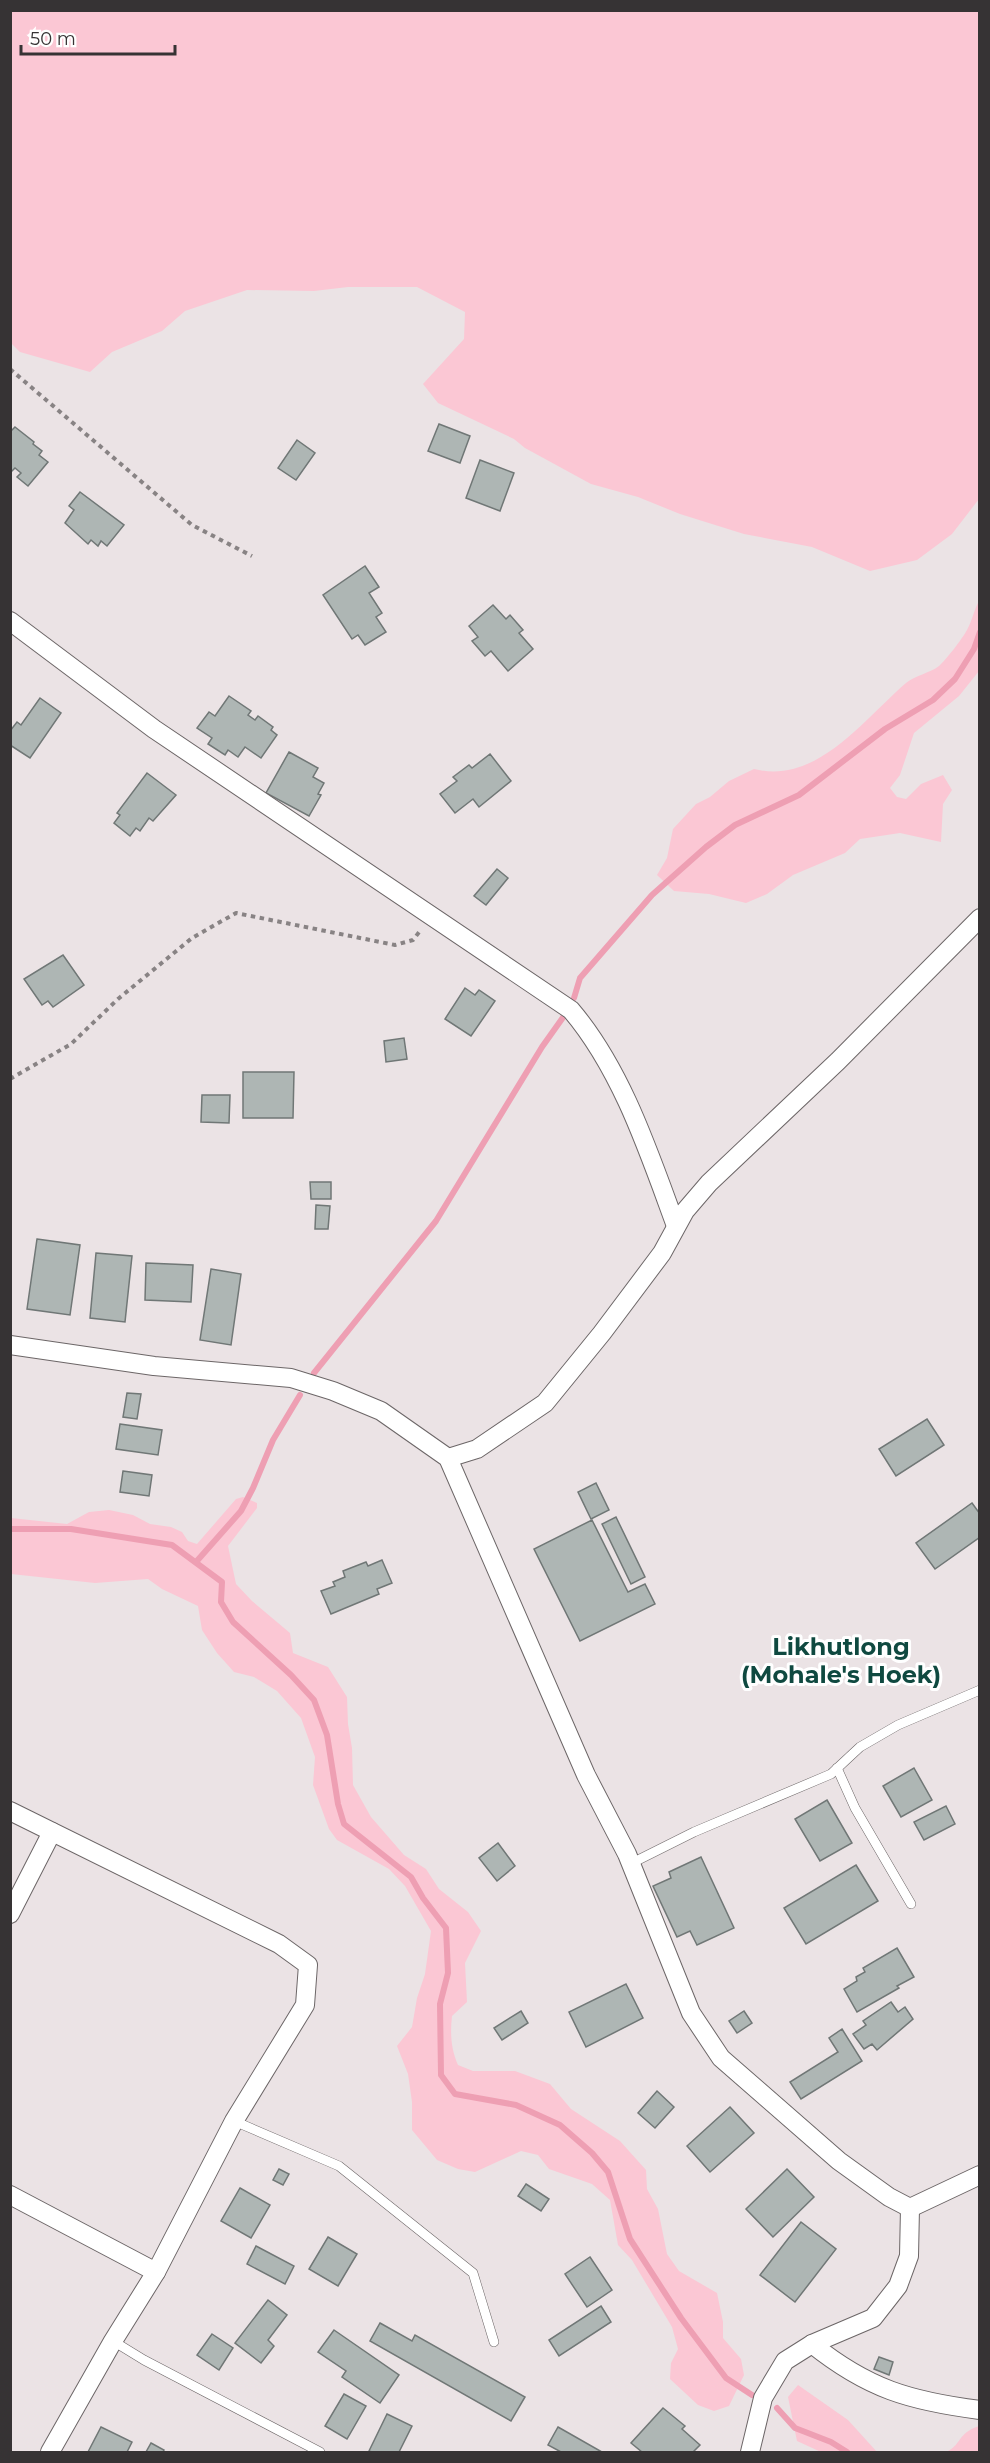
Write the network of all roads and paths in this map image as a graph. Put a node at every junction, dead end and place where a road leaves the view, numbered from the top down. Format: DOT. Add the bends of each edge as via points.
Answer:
graph roads {
  1 [pos="10,369"];
  2 [pos="252,556"];
  3 [pos="10,621"];
  4 [pos="432,916"];
  5 [pos="980,918"];
  6 [pos="10,1079"];
  7 [pos="676,1226"];
  8 [pos="10,1346"];
  9 [pos="448,1458"];
  10 [pos="980,1690"];
  11 [pos="837,1768"];
  12 [pos="10,1811"];
  13 [pos="52,1832"];
  14 [pos="630,1864"];
  15 [pos="911,1904"];
  16 [pos="10,1914"];
  17 [pos="234,2121"];
  18 [pos="980,2175"];
  19 [pos="10,2195"];
  20 [pos="910,2208"];
  21 [pos="156,2272"];
  22 [pos="113,2341"];
  23 [pos="494,2342"];
  24 [pos="812,2344"];
  25 [pos="980,2410"];
  26 [pos="50,2452"];
  27 [pos="320,2452"];
  28 [pos="750,2452"];
  1 -- 2 [label="path" via="192,525"];
  3 -- 4 [label="street" via="154,729"];
  4 -- 6 [label="path" via="413,940 395,945 236,913 192,938 71,1044"];
  4 -- 7 [label="street" via="571,1010 592,1034 641,1132"];
  5 -- 7 [label="street" via="709,1183"];
  7 -- 9 [label="street" via="662,1253 545,1403 477,1449"];
  8 -- 9 [label="street" via="154,1366 291,1378 381,1411"];
  9 -- 14 [label="street" via="586,1775"];
  10 -- 11 [label="lane" via="898,1725 860,1747"];
  11 -- 14 [label="lane"];
  11 -- 15 [label="lane" via="855,1808"];
  12 -- 13 [label="street"];
  13 -- 16 [label="street"];
  13 -- 17 [label="street" via="279,1944 308,1965 304,2005"];
  14 -- 20 [label="street" via="691,2013 721,2058 840,2161 889,2198"];
  17 -- 21 [label="street"];
  17 -- 23 [label="lane" via="339,2166 473,2273"];
  18 -- 20 [label="street"];
  19 -- 21 [label="street"];
  20 -- 24 [label="street" via="909,2256 898,2286 873,2318"];
  21 -- 22 [label="street"];
  22 -- 26 [label="street"];
  22 -- 27 [label="lane"];
  24 -- 25 [label="street" via="875,2386 934,2404"];
  24 -- 28 [label="street" via="785,2361 763,2398"];
}
